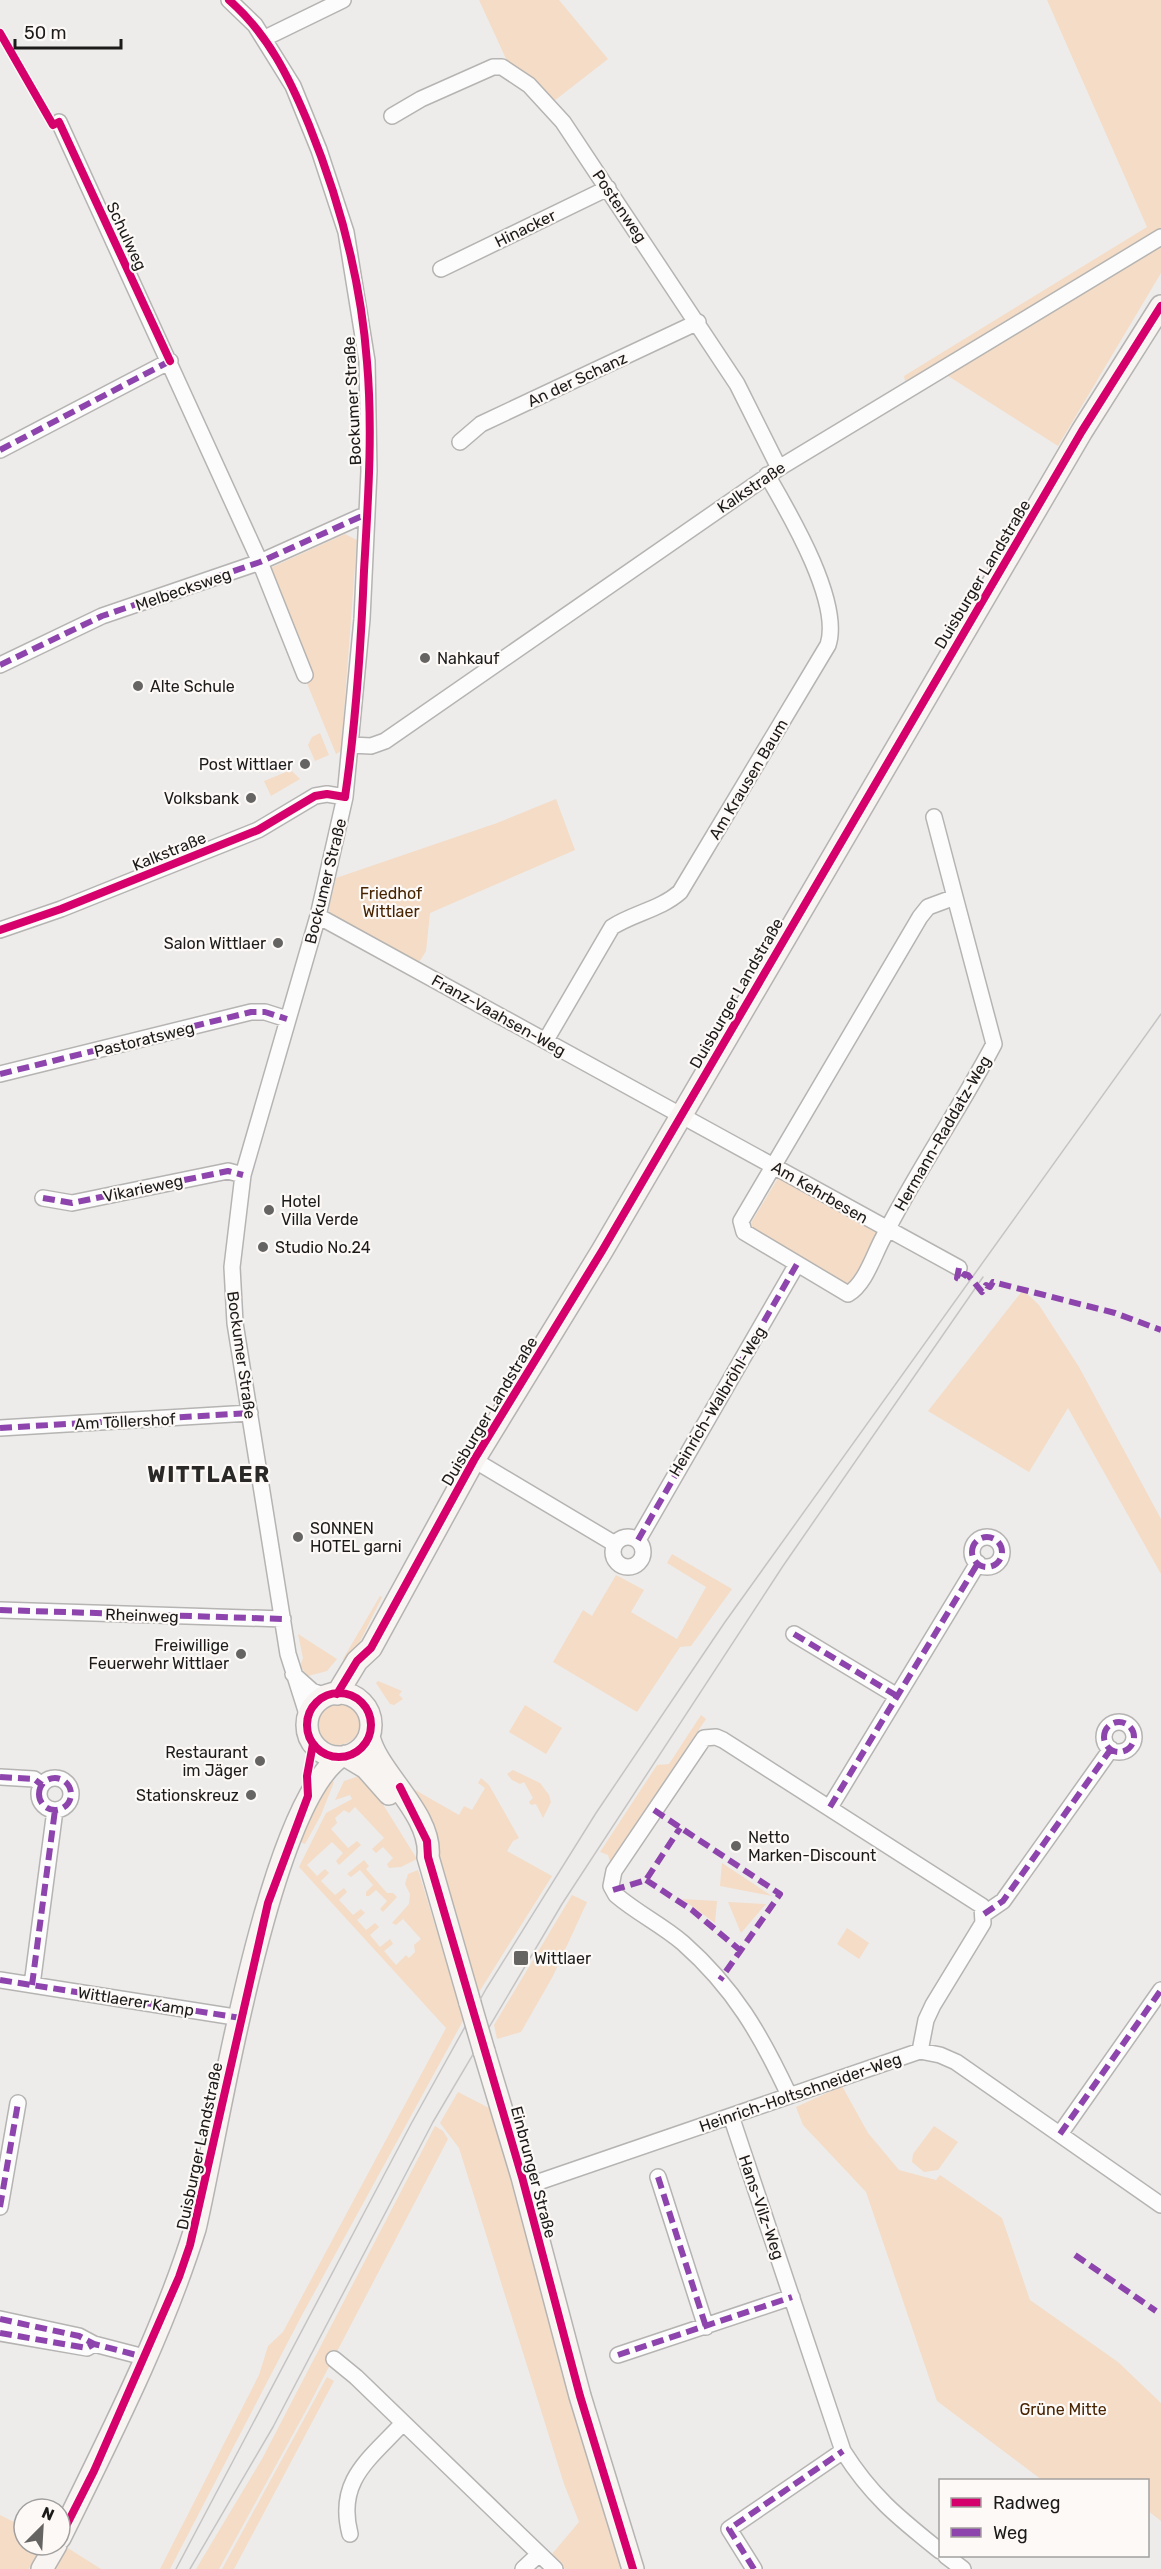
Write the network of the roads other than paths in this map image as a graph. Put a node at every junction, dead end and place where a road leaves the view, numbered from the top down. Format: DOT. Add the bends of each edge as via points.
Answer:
graph roads {
  1 [pos="229,0"];
  2 [pos="343,0"];
  3 [pos="265,38"];
  4 [pos="392,116"];
  5 [pos="59,122"];
  6 [pos="608,188"];
  7 [pos="1161,237"];
  8 [pos="441,269"];
  9 [pos="1161,306"];
  10 [pos="698,322"];
  11 [pos="170,361"];
  12 [pos="460,442"];
  13 [pos="0,450"];
  14 [pos="773,472"];
  15 [pos="367,517"];
  16 [pos="260,562"];
  17 [pos="0,665"];
  18 [pos="305,675"];
  19 [pos="351,745"];
  20 [pos="345,797"];
  21 [pos="934,817"];
  22 [pos="955,897"];
  23 [pos="318,916"];
  24 [pos="0,930"];
  25 [pos="287,1019"];
  26 [pos="546,1040"];
  27 [pos="0,1074"];
  28 [pos="681,1114"];
  29 [pos="774,1165"];
  30 [pos="243,1175"];
  31 [pos="43,1198"];
  32 [pos="887,1230"];
  33 [pos="797,1264"];
  34 [pos="959,1268"];
  35 [pos="250,1413"];
  36 [pos="0,1428"];
  37 [pos="474,1460"];
  38 [pos="638,1539"];
  39 [pos="615,1544"];
  40 [pos="978,1563"];
  41 [pos="0,1610"];
  42 [pos="283,1619"];
  43 [pos="795,1634"];
  44 [pos="371,1648"];
  45 [pos="293,1674"];
  46 [pos="331,1695"];
  47 [pos="897,1696"];
  48 [pos="362,1703"];
  49 [pos="308,1718"];
  50 [pos="369,1736"];
  51 [pos="313,1744"];
  52 [pos="1111,1749"];
  53 [pos="343,1757"];
  54 [pos="0,1777"];
  55 [pos="42,1785"];
  56 [pos="308,1796"];
  57 [pos="830,1807"];
  58 [pos="55,1810"];
  59 [pos="428,1857"];
  60 [pos="984,1914"];
  61 [pos="0,1980"];
  62 [pos="32,1984"];
  63 [pos="1161,1990"];
  64 [pos="241,2018"];
  65 [pos="920,2051"];
  66 [pos="789,2095"];
  67 [pos="18,2103"];
  68 [pos="731,2116"];
  69 [pos="1059,2134"];
  70 [pos="658,2177"];
  71 [pos="524,2187"];
  72 [pos="1161,2205"];
  73 [pos="0,2207"];
  74 [pos="792,2297"];
  75 [pos="0,2319"];
  76 [pos="706,2327"];
  77 [pos="0,2333"];
  78 [pos="94,2344"];
  79 [pos="618,2355"];
  80 [pos="144,2357"];
  81 [pos="334,2360"];
  82 [pos="403,2423"];
  83 [pos="843,2451"];
  84 [pos="72,2514"];
  85 [pos="350,2534"];
  86 [pos="939,2550"];
  87 [pos="539,2554"];
  88 [pos="947,2557"];
  89 [pos="524,2569"];
  90 [pos="555,2569"];
  91 [pos="633,2569"];
  92 [pos="754,2569"];
  93 [pos="963,2569"];
  1 -- 3 [label="street, Bockumer Straße"];
  2 -- 3 [label="street"];
  3 -- 15 [label="street, Bockumer Straße" via="293,86 346,232 367,361"];
  4 -- 6 [label="street, Postenweg" via="471,75 502,67 529,85 563,122"];
  5 -- 11 [label="street, Schulweg"];
  6 -- 8 [label="street, Hinacker"];
  6 -- 10 [label="street, Postenweg"];
  7 -- 14 [label="street, Kalkstraße"];
  9 -- 28 [label="main road, Duisburger Landstraße" via="1070,451"];
  10 -- 12 [label="street, An der Schanz" via="481,424"];
  10 -- 14 [label="street, Postenweg" via="737,384"];
  11 -- 13 [label="street"];
  11 -- 16 [label="street, Schulweg"];
  14 -- 19 [label="street, Kalkstraße" via="385,741 371,746"];
  14 -- 26 [label="street, Am Krausen Baum" via="808,549 827,608 831,635 828,645 680,892 669,902 612,927"];
  15 -- 16 [label="street, Melbecksweg"];
  15 -- 19 [label="street, Bockumer Straße"];
  16 -- 17 [label="street, Melbecksweg" via="102,616"];
  16 -- 18 [label="street, Schulweg"];
  19 -- 20 [label="street, Bockumer Straße"];
  20 -- 23 [label="street, Bockumer Straße"];
  20 -- 24 [label="street, Kalkstraße" via="315,796 258,830"];
  21 -- 22 [label="street, Hermann-Raddatz-Weg"];
  22 -- 29 [label="street" via="928,907 920,917"];
  22 -- 32 [label="street, Hermann-Raddatz-Weg" via="994,1044"];
  23 -- 25 [label="street, Bockumer Straße"];
  23 -- 26 [label="street, Franz-Vaahsen-Weg"];
  25 -- 27 [label="street, Pastoratsweg" via="251,1012"];
  25 -- 30 [label="street, Bockumer Straße"];
  26 -- 28 [label="street, Franz-Vaahsen-Weg"];
  28 -- 29 [label="street, Am Kehrbesen"];
  28 -- 37 [label="main road, Duisburger Landstraße"];
  29 -- 32 [label="street, Am Kehrbesen"];
  29 -- 33 [label="street" via="741,1226 749,1236"];
  30 -- 31 [label="street, Vikarieweg" via="228,1171 72,1203"];
  30 -- 35 [label="street, Bockumer Straße" via="232,1268 235,1323"];
  32 -- 33 [label="street" via="862,1279 848,1294"];
  32 -- 34 [label="street, Am Kehrbesen"];
  33 -- 38 [label="street, Heinrich-Walbröhl-Weg"];
  35 -- 36 [label="street, Am Töllershof"];
  35 -- 42 [label="street, Bockumer Straße"];
  37 -- 39 [label="street, Heinrich-Walbröhl-Weg"];
  37 -- 44 [label="main road, Duisburger Landstraße"];
  38 -- 39 [label="street" via="623,1537"];
  38 -- 39 [label="street, Heinrich-Walbröhl-Weg" via="644,1554 639,1563 630,1567 616,1561"];
  40 -- 47 [label="street"];
  41 -- 42 [label="street, Rheinweg"];
  42 -- 45 [label="street, Bockumer Straße"];
  43 -- 47 [label="street"];
  44 -- 46 [label="main road, Duisburger Landstraße"];
  44 -- 48 [label="main road, Duisburger Landstraße"];
  45 -- 46 [label="street" via="312,1691"];
  45 -- 49 [label="street, Bockumer Straße"];
  46 -- 48 [label="main road" via="349,1695"];
  46 -- 49 [label="main road, Duisburger Landstraße" via="316,1703"];
  47 -- 57 [label="street"];
  48 -- 50 [label="main road, Duisburger Landstraße" via="370,1716"];
  49 -- 51 [label="main road, Duisburger Landstraße" via="308,1734"];
  50 -- 53 [label="main road, Duisburger Landstraße" via="363,1747"];
  50 -- 59 [label="main road, Einbrunger Straße" via="377,1757 408,1799 427,1841"];
  51 -- 53 [label="main road" via="322,1752"];
  51 -- 56 [label="main road, Duisburger Landstraße"];
  52 -- 60 [label="street" via="1003,1901"];
  53 -- 56 [label="main road, Duisburger Landstraße" via="328,1765"];
  53 -- 59 [label="main road, Einbrunger Straße" via="363,1765 381,1782"];
  54 -- 55 [label="street" via="34,1779"];
  55 -- 58 [label="street" via="40,1799"];
  55 -- 58 [label="street" via="57,1779 69,1787 69,1803"];
  56 -- 64 [label="main road, Duisburger Landstraße" via="268,1903"];
  57 -- 60 [label="street" via="976,1900"];
  57 -- 66 [label="street" via="723,1740 704,1738 611,1876 616,1895 683,1943 720,1980 761,2035"];
  58 -- 62 [label="street"];
  59 -- 71 [label="main road, Einbrunger Straße, bridge"];
  60 -- 65 [label="street" via="926,2020"];
  61 -- 62 [label="street, Wittlaerer Kamp"];
  62 -- 64 [label="street, Wittlaerer Kamp"];
  63 -- 69 [label="street"];
  64 -- 80 [label="main road, Duisburger Landstraße" via="195,2229"];
  65 -- 66 [label="street, Heinrich-Holtschneider-Weg"];
  65 -- 69 [label="street, Heinrich-Holtschneider-Weg" via="956,2062"];
  66 -- 68 [label="street, Heinrich-Holtschneider-Weg"];
  67 -- 73 [label="street"];
  68 -- 71 [label="street, Heinrich-Holtschneider-Weg"];
  68 -- 74 [label="street, Hans-Vilz-Weg"];
  69 -- 72 [label="street, Heinrich-Holtschneider-Weg"];
  70 -- 76 [label="street"];
  71 -- 91 [label="main road, Einbrunger Straße" via="580,2396"];
  74 -- 76 [label="street"];
  74 -- 83 [label="street, Hans-Vilz-Weg"];
  75 -- 78 [label="street" via="79,2336"];
  76 -- 79 [label="street"];
  77 -- 78 [label="street" via="87,2348"];
  78 -- 80 [label="street"];
  80 -- 84 [label="main road, Duisburger Landstraße"];
  81 -- 82 [label="street"];
  82 -- 85 [label="street" via="352,2480 345,2512"];
  82 -- 87 [label="street"];
  83 -- 86 [label="street, Hans-Vilz-Weg" via="884,2506"];
  83 -- 92 [label="street" via="729,2529"];
  87 -- 89 [label="street"];
  87 -- 90 [label="street"];
  88 -- 93 [label="street"];
}
